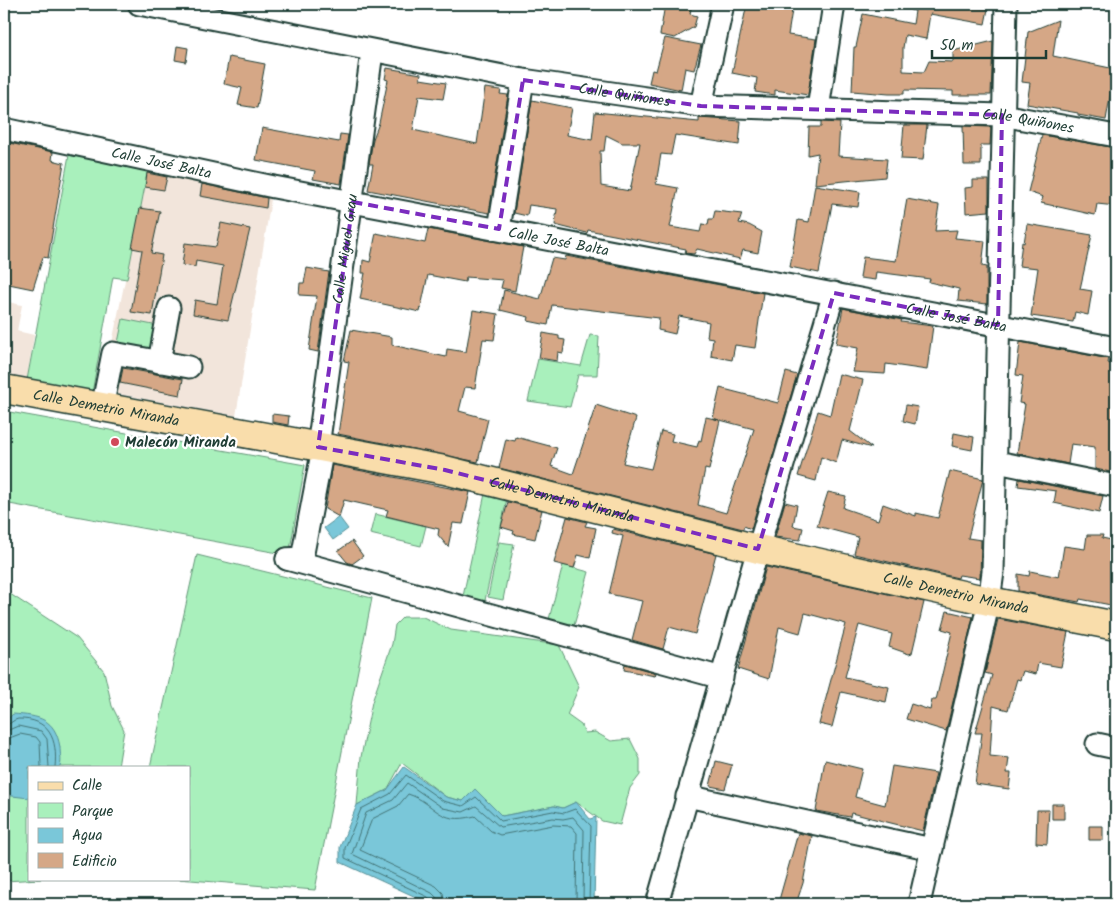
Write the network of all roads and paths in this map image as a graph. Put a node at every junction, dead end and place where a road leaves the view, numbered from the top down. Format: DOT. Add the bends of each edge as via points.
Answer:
graph roads {
  1 [pos="139,4"];
  2 [pos="723,4"];
  3 [pos="834,4"];
  4 [pos="1006,4"];
  5 [pos="372,52"];
  6 [pos="522,80"];
  7 [pos="701,106"];
  8 [pos="818,109"];
  9 [pos="1002,115"];
  10 [pos="4,129"];
  11 [pos="1116,136"];
  12 [pos="353,202"];
  13 [pos="499,229"];
  14 [pos="834,293"];
  15 [pos="169,308"];
  16 [pos="998,325"];
  17 [pos="1116,348"];
  18 [pos="159,362"];
  19 [pos="189,367"];
  20 [pos="4,389"];
  21 [pos="102,408"];
  22 [pos="321,448"];
  23 [pos="997,462"];
  24 [pos="1116,486"];
  25 [pos="758,549"];
  26 [pos="989,601"];
  27 [pos="1116,626"];
  28 [pos="722,678"];
  29 [pos="687,796"];
  30 [pos="932,848"];
  31 [pos="657,904"];
  32 [pos="919,904"];
  1 -- 5 [label="street, Calle Quiñones"];
  2 -- 7 [label="street"];
  3 -- 8 [label="street"];
  4 -- 9 [label="street"];
  5 -- 6 [label="street, Calle Quiñones"];
  5 -- 12 [label="street, Calle Miguel Grau"];
  6 -- 7 [label="street, Calle Quiñones"];
  6 -- 13 [label="street"];
  7 -- 8 [label="street, Calle Quiñones"];
  8 -- 9 [label="street, Calle Quiñones"];
  9 -- 11 [label="street, Calle Quiñones"];
  9 -- 16 [label="street"];
  10 -- 12 [label="street, Calle José Balta"];
  12 -- 13 [label="street, Calle José Balta"];
  12 -- 22 [label="street, Calle Miguel Grau"];
  13 -- 14 [label="street, Calle José Balta"];
  14 -- 16 [label="street, Calle José Balta"];
  14 -- 25 [label="street"];
  15 -- 18 [label="street"];
  16 -- 17 [label="street, Calle José Balta"];
  16 -- 23 [label="street"];
  18 -- 19 [label="street"];
  18 -- 21 [label="street" via="113,353"];
  20 -- 21 [label="main road, Calle Demetrio Miranda"];
  21 -- 22 [label="main road, Calle Demetrio Miranda"];
  22 -- 25 [label="main road, Calle Demetrio Miranda" via="445,470"];
  22 -- 28 [label="street, Calle Miguel Grau" via="303,553 298,558 287,558"];
  23 -- 24 [label="street"];
  23 -- 26 [label="street"];
  25 -- 26 [label="main road, Calle Demetrio Miranda"];
  25 -- 28 [label="street"];
  26 -- 27 [label="main road, Calle Demetrio Miranda"];
  26 -- 30 [label="street"];
  28 -- 29 [label="street"];
  29 -- 30 [label="street"];
  29 -- 31 [label="street"];
  30 -- 32 [label="street"];
}
